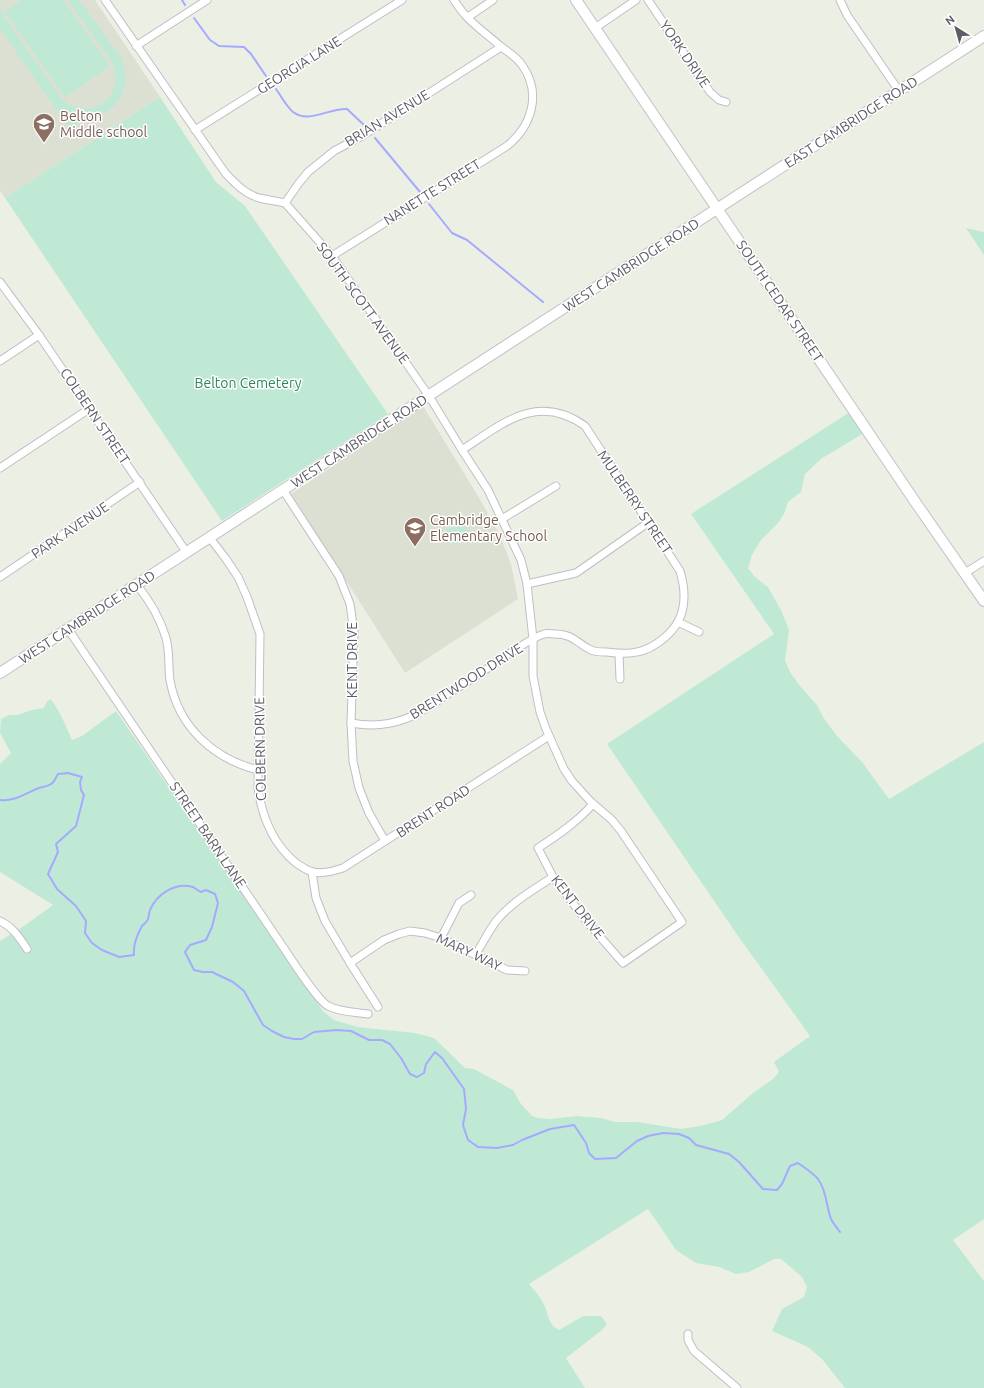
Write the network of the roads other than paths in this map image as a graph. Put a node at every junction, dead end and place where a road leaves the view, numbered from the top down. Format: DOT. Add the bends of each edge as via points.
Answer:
graph roads {
  1 [pos="105,0"];
  2 [pos="207,0"];
  3 [pos="402,0"];
  4 [pos="454,0"];
  5 [pos="493,0"];
  6 [pos="576,0"];
  7 [pos="636,0"];
  8 [pos="648,0"];
  9 [pos="840,0"];
  10 [pos="468,17"];
  11 [pos="595,28"];
  12 [pos="984,36"];
  13 [pos="136,46"];
  14 [pos="501,46"];
  15 [pos="899,91"];
  16 [pos="726,102"];
  17 [pos="196,130"];
  18 [pos="284,203"];
  19 [pos="718,208"];
  20 [pos="332,256"];
  21 [pos="0,282"];
  22 [pos="39,335"];
  23 [pos="0,361"];
  24 [pos="429,396"];
  25 [pos="89,409"];
  26 [pos="462,450"];
  27 [pos="0,468"];
  28 [pos="140,482"];
  29 [pos="556,486"];
  30 [pos="283,490"];
  31 [pos="502,519"];
  32 [pos="649,522"];
  33 [pos="210,538"];
  34 [pos="187,553"];
  35 [pos="984,561"];
  36 [pos="680,571"];
  37 [pos="965,573"];
  38 [pos="0,577"];
  39 [pos="527,584"];
  40 [pos="137,585"];
  41 [pos="984,601"];
  42 [pos="678,622"];
  43 [pos="68,629"];
  44 [pos="699,632"];
  45 [pos="533,639"];
  46 [pos="619,654"];
  47 [pos="0,673"];
  48 [pos="620,679"];
  49 [pos="351,723"];
  50 [pos="549,736"];
  51 [pos="258,770"];
  52 [pos="593,804"];
  53 [pos="386,841"];
  54 [pos="312,872"];
  55 [pos="553,877"];
  56 [pos="471,895"];
  57 [pos="0,921"];
  58 [pos="441,938"];
  59 [pos="27,949"];
  60 [pos="476,954"];
  61 [pos="350,963"];
  62 [pos="525,971"];
  63 [pos="378,1007"];
  64 [pos="368,1014"];
  65 [pos="688,1334"];
  66 [pos="737,1388"];
  1 -- 13 [label="street"];
  2 -- 13 [label="street"];
  3 -- 17 [label="street, GEORGIA LANE"];
  4 -- 10 [label="street"];
  5 -- 10 [label="street"];
  6 -- 11 [label="street, SOUTH CEDAR STREET"];
  7 -- 11 [label="street"];
  8 -- 16 [label="street, YORK DRIVE" via="710,92 719,100"];
  9 -- 15 [label="street" via="847,15"];
  10 -- 14 [label="street"];
  11 -- 19 [label="street, SOUTH CEDAR STREET"];
  12 -- 15 [label="street, EAST CAMBRIDGE ROAD"];
  13 -- 17 [label="street"];
  14 -- 18 [label="street, BRIAN AVENUE" via="362,136 334,151 308,172"];
  14 -- 20 [label="street, NANETTE STREET" via="523,65 531,84 532,105 521,133 507,146"];
  15 -- 19 [label="street, EAST CAMBRIDGE ROAD"];
  17 -- 18 [label="street" via="226,174 241,190 258,198"];
  18 -- 20 [label="street, SOUTH SCOTT AVENUE"];
  19 -- 24 [label="street, WEST CAMBRIDGE ROAD"];
  19 -- 37 [label="street, SOUTH CEDAR STREET"];
  20 -- 24 [label="street, SOUTH SCOTT AVENUE"];
  21 -- 22 [label="street, COLBERN STREET"];
  22 -- 23 [label="street"];
  22 -- 25 [label="street, COLBERN STREET"];
  24 -- 26 [label="street, SOUTH SCOTT AVENUE"];
  24 -- 30 [label="street, WEST CAMBRIDGE ROAD"];
  25 -- 27 [label="street"];
  25 -- 28 [label="street, COLBERN STREET"];
  26 -- 31 [label="street, SOUTH SCOTT AVENUE" via="488,490"];
  26 -- 32 [label="street, MULBERRY STREET" via="507,421 523,414 550,412 569,416 585,426"];
  28 -- 34 [label="street, COLBERN STREET"];
  28 -- 38 [label="street, PARK AVENUE"];
  29 -- 31 [label="street"];
  30 -- 33 [label="street, WEST CAMBRIDGE ROAD"];
  30 -- 49 [label="street, KENT DRIVE" via="339,576 350,604 354,632"];
  31 -- 39 [label="street, SOUTH SCOTT AVENUE" via="521,560"];
  32 -- 36 [label="street, MULBERRY STREET"];
  32 -- 39 [label="street" via="576,573"];
  33 -- 34 [label="street, WEST CAMBRIDGE ROAD"];
  33 -- 51 [label="street, COLBERN DRIVE" via="238,577 260,634"];
  34 -- 40 [label="street, WEST CAMBRIDGE ROAD"];
  35 -- 37 [label="street"];
  36 -- 42 [label="street, BRENTWOOD DRIVE" via="685,595"];
  37 -- 41 [label="street, SOUTH CEDAR STREET"];
  39 -- 45 [label="street, SOUTH SCOTT AVENUE"];
  40 -- 43 [label="street, WEST CAMBRIDGE ROAD"];
  40 -- 51 [label="street" via="149,600 161,624 169,652 172,687 184,718 202,741 212,749 235,763"];
  42 -- 44 [label="street"];
  42 -- 46 [label="street, BRENTWOOD DRIVE" via="672,632 655,645 638,652"];
  43 -- 47 [label="street, WEST CAMBRIDGE ROAD"];
  43 -- 64 [label="street, STREET BARN LANE" via="315,992 327,1005"];
  45 -- 46 [label="street, BRENTWOOD DRIVE" via="545,633 564,634 592,651"];
  45 -- 49 [label="street, BRENTWOOD DRIVE" via="420,713 383,724"];
  45 -- 50 [label="street, BRENTWOOD DRIVE" via="534,680 540,712"];
  46 -- 48 [label="street"];
  49 -- 53 [label="street, KENT DRIVE" via="353,761 359,788"];
  50 -- 52 [label="street" via="564,770"];
  50 -- 53 [label="street, BRENT ROAD"];
  51 -- 54 [label="street, COLBERN DRIVE" via="260,802 269,829 292,859"];
  52 -- 55 [label="street, KENT DRIVE" via="567,829 538,848"];
  52 -- 55 [label="street, KENT DRIVE" via="621,831 682,922 623,963"];
  53 -- 54 [label="street, BRENT ROAD" via="343,868 331,872"];
  54 -- 61 [label="street" via="320,911"];
  55 -- 60 [label="street" via="522,897 496,921"];
  56 -- 58 [label="street" via="460,903"];
  57 -- 59 [label="street" via="16,932"];
  58 -- 60 [label="street, MARY WAY"];
  58 -- 61 [label="street, MARY WAY" via="425,933 399,934 384,940"];
  60 -- 62 [label="street, MARY WAY" via="507,970"];
  61 -- 63 [label="street"];
  65 -- 66 [label="street" via="694,1351"];
}
